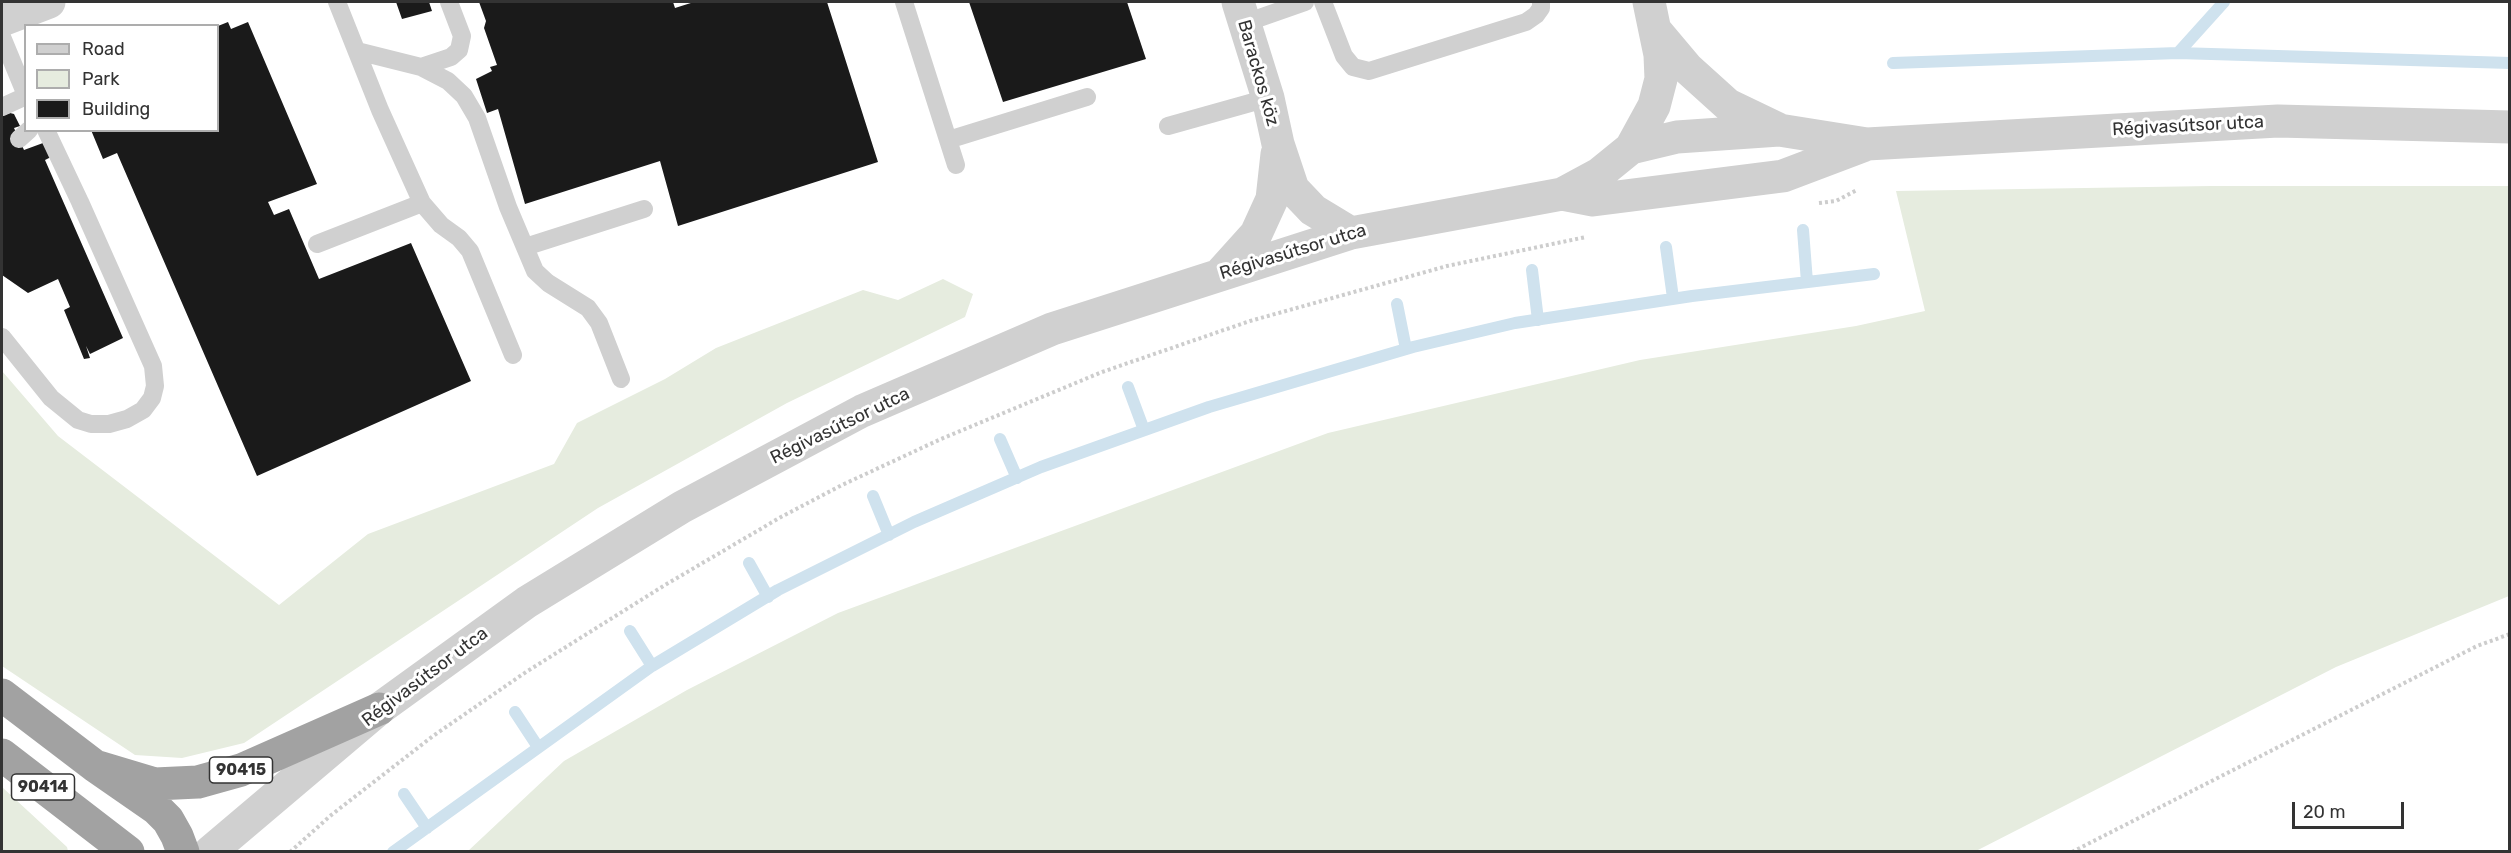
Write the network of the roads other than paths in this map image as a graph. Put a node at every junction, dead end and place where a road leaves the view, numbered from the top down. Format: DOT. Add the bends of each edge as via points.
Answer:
graph roads {
  1 [pos="49,2"];
  2 [pos="337,2"];
  3 [pos="449,2"];
  4 [pos="904,2"];
  5 [pos="1305,2"];
  6 [pos="1323,2"];
  7 [pos="1541,2"];
  8 [pos="1241,12"];
  9 [pos="1652,16"];
  10 [pos="2,20"];
  11 [pos="2,37"];
  12 [pos="357,51"];
  13 [pos="421,67"];
  14 [pos="10,81"];
  15 [pos="24,93"];
  16 [pos="24,96"];
  17 [pos="1087,97"];
  18 [pos="1268,98"];
  19 [pos="2,107"];
  20 [pos="1168,126"];
  21 [pos="2510,127"];
  22 [pos="1779,130"];
  23 [pos="47,132"];
  24 [pos="948,140"];
  25 [pos="1278,144"];
  26 [pos="1868,144"];
  27 [pos="1631,148"];
  28 [pos="956,165"];
  29 [pos="1562,194"];
  30 [pos="422,203"];
  31 [pos="644,209"];
  32 [pos="1351,233"];
  33 [pos="317,244"];
  34 [pos="525,247"];
  35 [pos="1218,275"];
  36 [pos="2,337"];
  37 [pos="513,355"];
  38 [pos="621,379"];
  39 [pos="2,695"];
  40 [pos="380,709"];
  41 [pos="2,755"];
  42 [pos="95,766"];
  43 [pos="84,819"];
  44 [pos="97,852"];
  45 [pos="128,852"];
  46 [pos="183,852"];
  47 [pos="210,852"];
  1 -- 10 [label="street"];
  2 -- 12 [label="lane"];
  3 -- 13 [label="lane" via="462,36 459,50 451,57"];
  4 -- 24 [label="lane"];
  5 -- 8 [label="lane"];
  6 -- 7 [label="lane" via="1344,56 1353,67 1369,71 1526,22 1536,15"];
  8 -- 18 [label="street, Barackos köz"];
  9 -- 22 [label="street" via="1687,68 1728,105"];
  9 -- 27 [label="street" via="1660,55 1660,80 1654,106"];
  11 -- 14 [label="lane"];
  12 -- 13 [label="lane"];
  12 -- 30 [label="lane"];
  13 -- 34 [label="lane" via="448,81 464,96 477,118"];
  14 -- 15 [label="lane"];
  16 -- 19 [label="lane"];
  17 -- 24 [label="lane"];
  18 -- 20 [label="lane"];
  18 -- 25 [label="street, Barackos köz"];
  21 -- 26 [label="street, Régivasútsor utca" via="2278,121"];
  22 -- 26 [label="street, Régivasútsor utca"];
  22 -- 27 [label="street, Régivasútsor utca" via="1677,137"];
  23 -- 36 [label="lane" via="153,366 152,398 143,410 127,419 109,424 78,420 51,398"];
  24 -- 28 [label="lane"];
  25 -- 32 [label="street, Barackos köz" via="1293,189 1313,210"];
  25 -- 35 [label="street, Barackos köz" via="1272,199 1256,234"];
  26 -- 29 [label="street, Régivasútsor utca" via="1783,176 1593,200"];
  27 -- 29 [label="street, Régivasútsor utca" via="1599,174"];
  29 -- 32 [label="street, Régivasútsor utca"];
  30 -- 33 [label="lane"];
  30 -- 37 [label="lane" via="470,251"];
  31 -- 34 [label="lane"];
  32 -- 35 [label="street, Régivasútsor utca"];
  34 -- 38 [label="lane" via="535,271 588,308 599,323"];
  35 -- 40 [label="street, Régivasútsor utca" via="1052,328 862,411 682,507 527,603"];
  39 -- 42 [label="highway, 90415"];
  40 -- 42 [label="highway, 90415" via="241,770 198,782 154,784"];
  40 -- 47 [label="street, Régivasútsor utca"];
  41 -- 43 [label="highway, 90414"];
  42 -- 46 [label="highway, 90415" via="157,809 168,820"];
  43 -- 44 [label="highway, 90414"];
  43 -- 45 [label="highway, 90414"];
}
